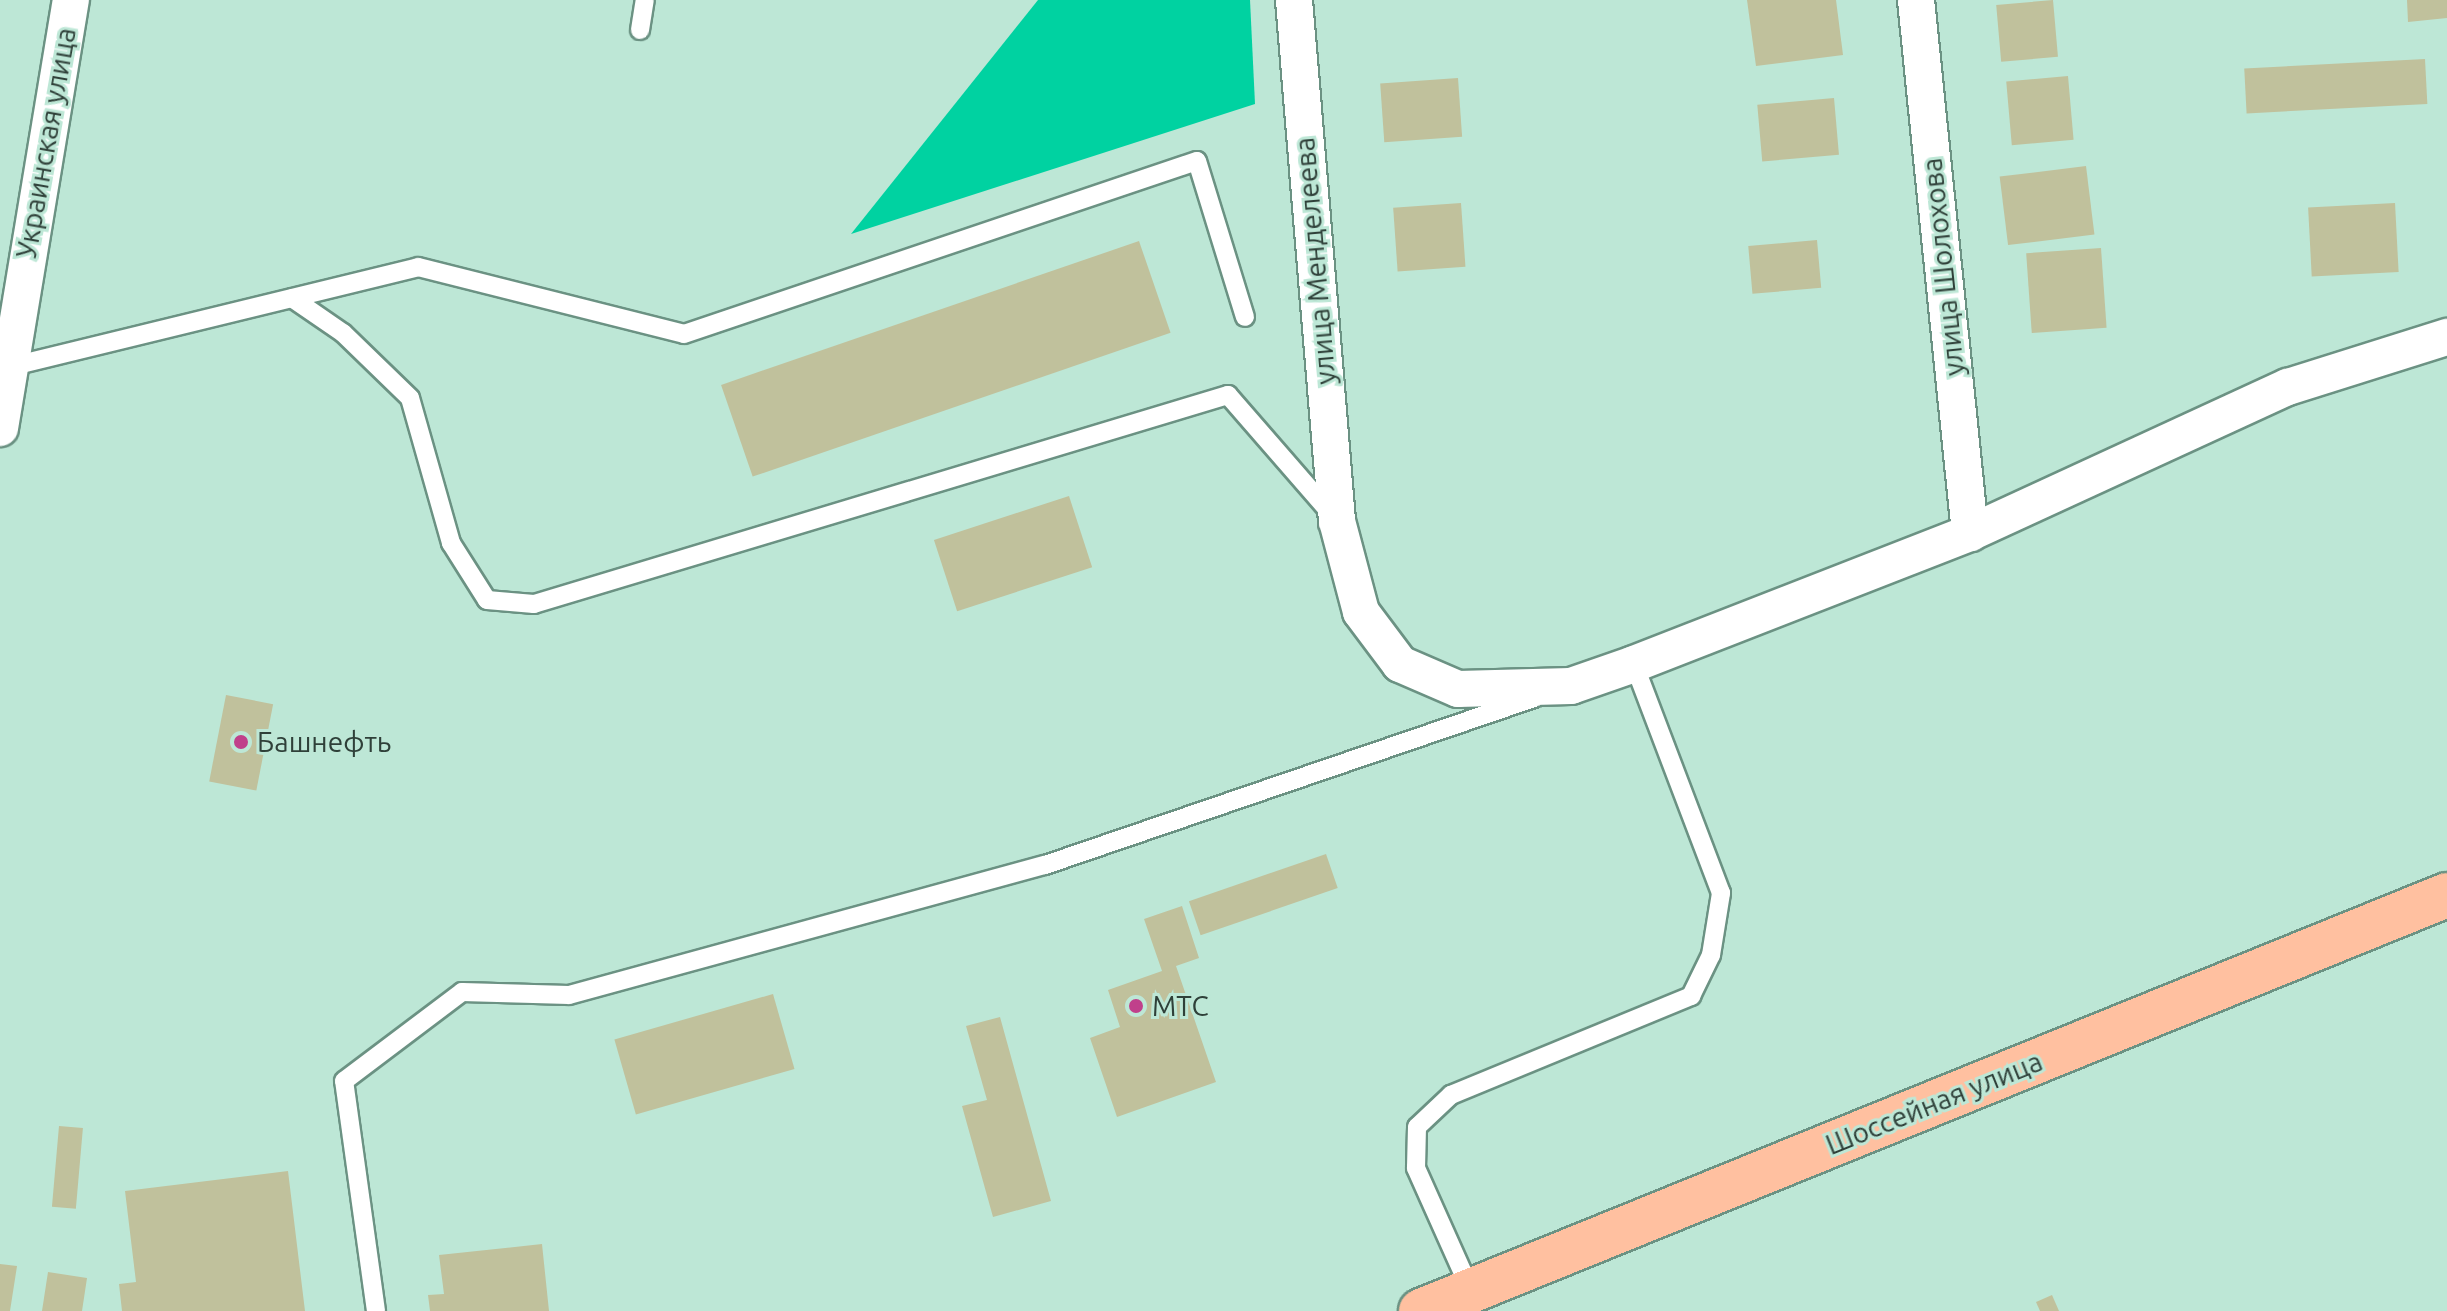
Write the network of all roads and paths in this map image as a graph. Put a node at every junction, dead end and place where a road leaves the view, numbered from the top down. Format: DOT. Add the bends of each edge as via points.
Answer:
graph roads {
  1 [pos="71,0"];
  2 [pos="645,0"];
  3 [pos="1294,0"];
  4 [pos="1916,0"];
  5 [pos="640,30"];
  6 [pos="292,298"];
  7 [pos="1245,317"];
  8 [pos="2447,337"];
  9 [pos="9,367"];
  10 [pos="0,423"];
  11 [pos="1337,521"];
  12 [pos="1970,533"];
  13 [pos="1634,664"];
  14 [pos="1571,686"];
  15 [pos="2447,895"];
  16 [pos="1471,1291"];
  17 [pos="376,1311"];
  18 [pos="1421,1311"];
  1 -- 9 [label="street, Украинская улица"];
  2 -- 5 [label="lane"];
  3 -- 11 [label="street, улица Менделеева"];
  4 -- 12 [label="street, улица Шолохова"];
  6 -- 7 [label="lane" via="418,267 684,334 1197,161"];
  6 -- 9 [label="lane"];
  6 -- 11 [label="lane" via="343,333 410,398 451,543 487,600 534,604 1228,395"];
  8 -- 12 [label="street, улица Менделеева" via="2288,387"];
  9 -- 10 [label="street, Украинская улица"];
  11 -- 14 [label="street, улица Менделеева" via="1361,612 1400,664 1458,689"];
  12 -- 13 [label="street, улица Менделеева"];
  13 -- 14 [label="street, улица Менделеева"];
  13 -- 16 [label="lane" via="1721,893 1711,955 1691,996 1451,1095 1417,1127 1416,1168"];
  14 -- 17 [label="lane" via="1045,865 569,995 462,992 344,1081"];
  15 -- 16 [label="highway, Шоссейная улица"];
  16 -- 18 [label="highway, Шоссейная улица"];
}
